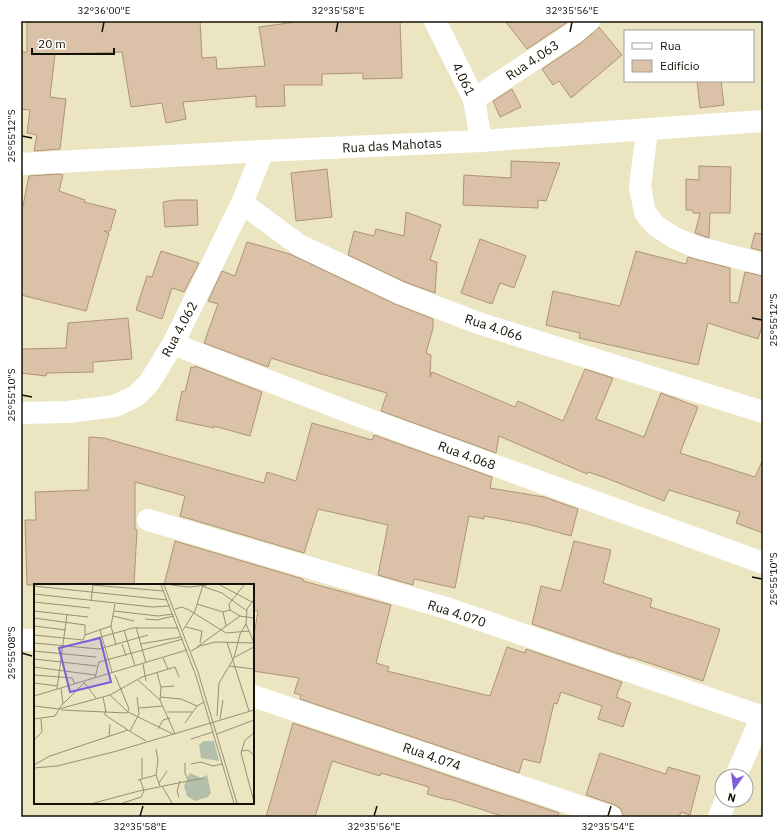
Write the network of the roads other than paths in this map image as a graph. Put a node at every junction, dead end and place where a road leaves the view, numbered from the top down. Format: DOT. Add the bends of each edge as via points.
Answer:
graph roads {
  1 [pos="435,21"];
  2 [pos="589,21"];
  3 [pos="474,99"];
  4 [pos="763,121"];
  5 [pos="647,130"];
  6 [pos="481,141"];
  7 [pos="263,151"];
  8 [pos="21,164"];
  9 [pos="242,203"];
  10 [pos="763,264"];
  11 [pos="173,344"];
  12 [pos="763,412"];
  13 [pos="21,413"];
  14 [pos="148,520"];
  15 [pos="763,563"];
  16 [pos="21,640"];
  17 [pos="34,640"];
  18 [pos="254,696"];
  19 [pos="763,716"];
  20 [pos="740,768"];
  21 [pos="611,817"];
  1 -- 3 [label="street, 4.061"];
  2 -- 3 [label="street, Rua 4.063"];
  3 -- 6 [label="street, 4.061"];
  4 -- 5 [label="street, Rua das Mahotas"];
  5 -- 6 [label="street, Rua das Mahotas"];
  5 -- 10 [label="street" via="640,186 645,213 656,226 696,247"];
  6 -- 7 [label="street, Rua das Mahotas"];
  7 -- 8 [label="street, Rua das Mahotas"];
  7 -- 9 [label="street, Rua 4.062"];
  9 -- 11 [label="street, Rua 4.062"];
  9 -- 12 [label="street, Rua 4.066" via="299,245 400,294 478,323"];
  11 -- 13 [label="street, Rua 4.062" via="149,382 136,396 115,406 68,412"];
  11 -- 15 [label="street, Rua 4.068" via="354,414"];
  14 -- 19 [label="street, Rua 4.070" via="446,608"];
  16 -- 17 [label="street"];
  18 -- 21 [label="street, Rua 4.074"];
  19 -- 20 [label="street"];
}
